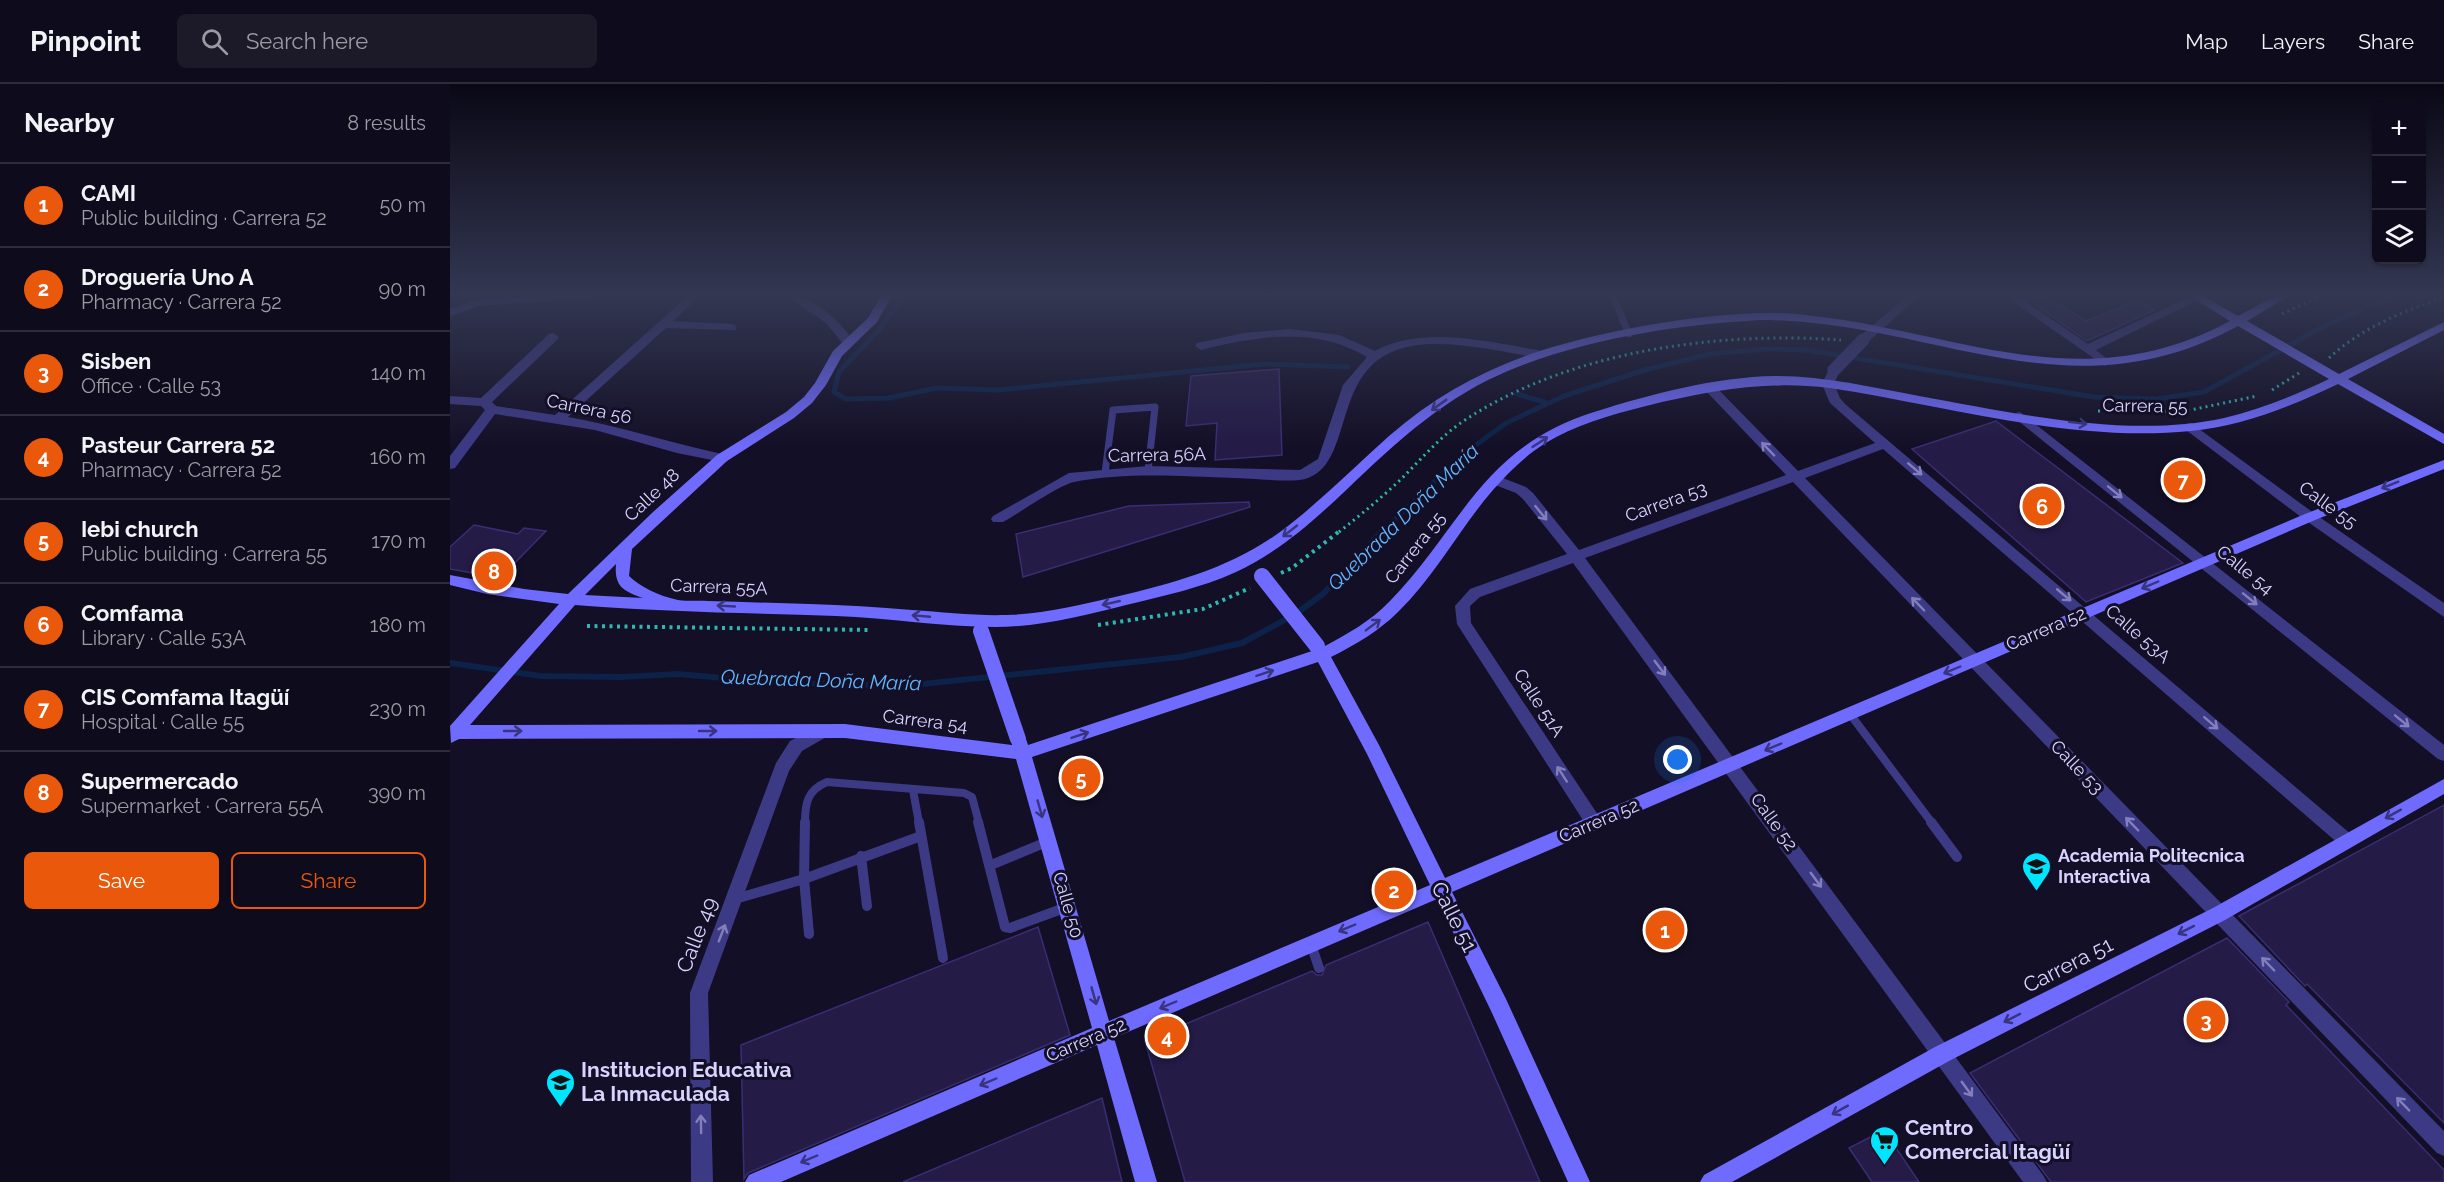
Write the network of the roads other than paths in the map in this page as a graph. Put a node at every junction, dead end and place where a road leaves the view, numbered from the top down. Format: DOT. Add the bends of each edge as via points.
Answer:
graph roads {
  1 [pos="545,345"];
  2 [pos="639,345"];
  3 [pos="846,345"];
  4 [pos="1360,345"];
  5 [pos="1400,345"];
  6 [pos="1468,345"];
  7 [pos="1578,345"];
  8 [pos="1858,345"];
  9 [pos="1949,345"];
  10 [pos="2083,345"];
  11 [pos="2096,345"];
  12 [pos="2183,345"];
  13 [pos="2284,345"];
  14 [pos="2402,345"];
  15 [pos="2088,349"];
  16 [pos="1538,354"];
  17 [pos="1375,356"];
  18 [pos="2105,362"];
  19 [pos="2338,377"];
  20 [pos="1828,384"];
  21 [pos="1710,388"];
  22 [pos="450,400"];
  23 [pos="488,406"];
  24 [pos="2020,416"];
  25 [pos="557,420"];
  26 [pos="2191,427"];
  27 [pos="2444,440"];
  28 [pos="1885,444"];
  29 [pos="722,458"];
  30 [pos="2444,464"];
  31 [pos="450,465"];
  32 [pos="1148,471"];
  33 [pos="1105,473"];
  34 [pos="1794,476"];
  35 [pos="1496,480"];
  36 [pos="2310,517"];
  37 [pos="998,519"];
  38 [pos="625,548"];
  39 [pos="1576,556"];
  40 [pos="1246,561"];
  41 [pos="2204,562"];
  42 [pos="450,580"];
  43 [pos="571,600"];
  44 [pos="1463,601"];
  45 [pos="679,605"];
  46 [pos="2444,611"];
  47 [pos="2084,613"];
  48 [pos="980,626"];
  49 [pos="1320,650"];
  50 [pos="1974,661"];
  51 [pos="1850,714"];
  52 [pos="822,731"];
  53 [pos="452,733"];
  54 [pos="1021,746"];
  55 [pos="2444,754"];
  56 [pos="1732,765"];
  57 [pos="2444,786"];
  58 [pos="913,790"];
  59 [pos="1594,823"];
  60 [pos="921,836"];
  61 [pos="2346,840"];
  62 [pos="1050,841"];
  63 [pos="861,856"];
  64 [pos="1957,857"];
  65 [pos="991,865"];
  66 [pos="804,879"];
  67 [pos="1440,890"];
  68 [pos="735,899"];
  69 [pos="867,906"];
  70 [pos="1069,907"];
  71 [pos="2219,914"];
  72 [pos="809,934"];
  73 [pos="1311,944"];
  74 [pos="943,958"];
  75 [pos="1319,968"];
  76 [pos="1105,1032"];
  77 [pos="1942,1054"];
  78 [pos="2444,1146"];
  79 [pos="702,1182"];
  80 [pos="756,1182"];
  81 [pos="1146,1182"];
  82 [pos="1579,1182"];
  83 [pos="1711,1182"];
  84 [pos="2036,1182"];
  1 -- 23 [label="street"];
  2 -- 25 [label="street"];
  3 -- 29 [label="street, Calle 48" via="808,400"];
  4 -- 17 [label="street"];
  5 -- 17 [label="street"];
  6 -- 16 [label="street"];
  7 -- 16 [label="street, Carrera 55A"];
  8 -- 20 [label="street, bridge" via="1833,370"];
  9 -- 18 [label="street" via="2042,362"];
  10 -- 15 [label="street"];
  11 -- 15 [label="street"];
  12 -- 18 [label="street" via="2169,352"];
  13 -- 19 [label="street"];
  14 -- 19 [label="street, Carrera 55"];
  15 -- 18 [label="street"];
  16 -- 40 [label="street, Carrera 55A, one-way" via="1488,373 1438,404 1326,503"];
  17 -- 32 [label="street, Carrera 56A" via="1349,385 1324,461 1303,474"];
  19 -- 26 [label="street, Carrera 55" via="2238,419"];
  19 -- 27 [label="street"];
  20 -- 21 [label="street, Carrera 55" via="1774,380"];
  20 -- 24 [label="street, Carrera 55"];
  20 -- 28 [label="street, Calle 53A" via="1834,400"];
  34 -- 21 [label="street, Calle 53, one-way"];
  35 -- 21 [label="street, Carrera 55, one-way" via="1524,452 1576,423"];
  22 -- 23 [label="street, Carrera 56"];
  23 -- 25 [label="street, Carrera 56"];
  23 -- 31 [label="street"];
  24 -- 26 [label="street, Carrera 55, one-way" via="2100,425"];
  24 -- 41 [label="street, Calle 54, one-way"];
  25 -- 29 [label="street, Carrera 56"];
  26 -- 36 [label="street, Calle 55"];
  28 -- 34 [label="street, Carrera 53"];
  28 -- 47 [label="street, Calle 53A, one-way"];
  29 -- 38 [label="street, Calle 48"];
  30 -- 36 [label="street, Carrera 52, one-way"];
  32 -- 33 [label="street, Carrera 56A"];
  32 -- 33 [label="lane" via="1155,407 1113,410"];
  33 -- 37 [label="street, Carrera 56A" via="1069,478"];
  34 -- 39 [label="street, Carrera 53"];
  50 -- 34 [label="street, Calle 53, one-way"];
  35 -- 39 [label="street, Calle 52, one-way" via="1528,496"];
  49 -- 35 [label="street, Carrera 55, one-way" via="1375,624 1394,607"];
  36 -- 41 [label="street, Carrera 52"];
  36 -- 46 [label="street, Calle 55"];
  38 -- 43 [label="street, Calle 48"];
  38 -- 45 [label="street" via="622,578 632,588"];
  39 -- 44 [label="street, Carrera 53"];
  39 -- 56 [label="street, Calle 52, one-way"];
  40 -- 48 [label="street, Carrera 55A, one-way" via="1185,585 1143,596"];
  40 -- 49 [label="street, Calle 51, bridge" via="1265,578"];
  41 -- 47 [label="street, Carrera 52, one-way"];
  41 -- 55 [label="street, Calle 54, one-way"];
  42 -- 43 [label="street, Carrera 55A"];
  43 -- 45 [label="street, Carrera 55A"];
  43 -- 53 [label="street, Calle 48"];
  59 -- 44 [label="street, Calle 51A, one-way" via="1464,624 1460,612"];
  48 -- 45 [label="street, Carrera 55A, one-way" via="892,614"];
  47 -- 50 [label="street, Carrera 52"];
  47 -- 61 [label="street, Calle 53A, one-way"];
  48 -- 54 [label="street, Calle 50, bridge"];
  54 -- 49 [label="street, Carrera 55, one-way"];
  49 -- 67 [label="street, Calle 51"];
  50 -- 51 [label="street, Carrera 52, one-way"];
  71 -- 50 [label="street, Calle 53, one-way"];
  51 -- 56 [label="street, Carrera 52, one-way"];
  51 -- 64 [label="lane"];
  53 -- 52 [label="street, Carrera 54, one-way"];
  52 -- 54 [label="street, Carrera 54"];
  52 -- 68 [label="street, Calle 49" via="796,746 782,768"];
  54 -- 62 [label="street, Calle 50, one-way"];
  56 -- 59 [label="street, Carrera 52"];
  56 -- 77 [label="street, Calle 52, one-way"];
  57 -- 61 [label="street, Carrera 51, one-way"];
  58 -- 60 [label="lane"];
  58 -- 65 [label="lane" via="964,793 972,797"];
  58 -- 66 [label="lane" via="836,782 817,786 805,802"];
  59 -- 67 [label="street, Carrera 52"];
  60 -- 63 [label="lane"];
  60 -- 74 [label="lane"];
  61 -- 71 [label="street, Carrera 51"];
  62 -- 65 [label="lane"];
  62 -- 70 [label="street, Calle 50"];
  63 -- 66 [label="lane"];
  63 -- 69 [label="lane"];
  65 -- 70 [label="lane" via="1005,927"];
  66 -- 68 [label="lane"];
  66 -- 72 [label="lane"];
  67 -- 73 [label="street, Carrera 52, one-way"];
  67 -- 82 [label="street, Calle 51" via="1499,1006"];
  79 -- 68 [label="street, Calle 49, one-way" via="699,993"];
  70 -- 76 [label="street, Calle 50, one-way"];
  71 -- 77 [label="street, Carrera 51, one-way"];
  78 -- 71 [label="street, Calle 53, one-way"];
  73 -- 75 [label="lane"];
  73 -- 76 [label="street, Carrera 52, one-way"];
  76 -- 80 [label="street, Carrera 52, one-way"];
  76 -- 81 [label="street, Calle 50"];
  77 -- 83 [label="street, Carrera 51, one-way"];
  77 -- 84 [label="street, Calle 52, one-way"];
}
